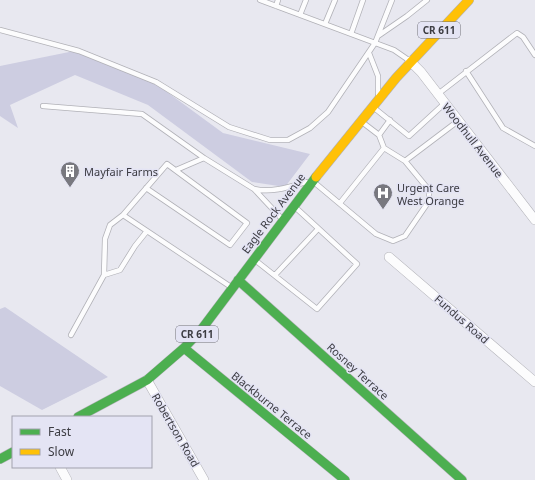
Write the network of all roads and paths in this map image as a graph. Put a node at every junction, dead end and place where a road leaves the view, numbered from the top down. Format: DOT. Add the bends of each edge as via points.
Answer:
graph roads {
  1 [pos="260,0"];
  2 [pos="278,0"];
  3 [pos="306,0"];
  4 [pos="334,0"];
  5 [pos="363,0"];
  6 [pos="392,0"];
  7 [pos="427,0"];
  8 [pos="469,0"];
  9 [pos="276,6"];
  10 [pos="300,15"];
  11 [pos="325,24"];
  12 [pos="0,30"];
  13 [pos="351,34"];
  14 [pos="378,36"];
  15 [pos="375,43"];
  16 [pos="369,53"];
  17 [pos="535,55"];
  18 [pos="410,61"];
  19 [pos="466,71"];
  20 [pos="438,94"];
  21 [pos="378,98"];
  22 [pos="444,103"];
  23 [pos="43,106"];
  24 [pos="372,106"];
  25 [pos="360,120"];
  26 [pos="390,120"];
  27 [pos="458,121"];
  28 [pos="379,135"];
  29 [pos="535,146"];
  30 [pos="384,148"];
  31 [pos="204,158"];
  32 [pos="405,162"];
  33 [pos="176,170"];
  34 [pos="313,181"];
  35 [pos="146,188"];
  36 [pos="254,189"];
  37 [pos="340,204"];
  38 [pos="294,206"];
  39 [pos="123,215"];
  40 [pos="535,220"];
  41 [pos="283,221"];
  42 [pos="318,229"];
  43 [pos="147,231"];
  44 [pos="389,257"];
  45 [pos="254,259"];
  46 [pos="104,275"];
  47 [pos="275,275"];
  48 [pos="238,280"];
  49 [pos="232,288"];
  50 [pos="71,334"];
  51 [pos="184,348"];
  52 [pos="147,380"];
  53 [pos="535,382"];
  54 [pos="80,416"];
  55 [pos="12,453"];
  56 [pos="0,459"];
  57 [pos="61,468"];
  58 [pos="67,480"];
  59 [pos="204,480"];
  60 [pos="345,480"];
  61 [pos="462,480"];
  1 -- 9 [label="lane"];
  2 -- 9 [label="lane"];
  3 -- 10 [label="lane"];
  4 -- 11 [label="lane"];
  5 -- 13 [label="lane"];
  6 -- 14 [label="lane"];
  7 -- 14 [label="lane"];
  8 -- 18 [label="main road, Eagle Rock Avenue / CR 611"];
  9 -- 10 [label="lane"];
  10 -- 11 [label="lane"];
  11 -- 13 [label="lane"];
  12 -- 16 [label="lane" via="79,51 156,82 229,127 270,140 288,140 310,128 328,112"];
  13 -- 15 [label="lane"];
  14 -- 15 [label="lane"];
  15 -- 16 [label="lane"];
  15 -- 18 [label="lane" via="394,50"];
  16 -- 21 [label="lane" via="378,76"];
  17 -- 19 [label="lane" via="523,37 517,33"];
  18 -- 20 [label="street, Woodhull Avenue"];
  18 -- 21 [label="main road, Eagle Rock Avenue / CR 611"];
  19 -- 20 [label="lane"];
  19 -- 29 [label="lane" via="503,128"];
  20 -- 22 [label="street, Woodhull Avenue"];
  21 -- 24 [label="main road, Eagle Rock Avenue / CR 611"];
  22 -- 26 [label="lane" via="409,136"];
  22 -- 27 [label="street, Woodhull Avenue"];
  23 -- 31 [label="lane" via="142,114"];
  24 -- 25 [label="main road, Eagle Rock Avenue / CR 611"];
  24 -- 26 [label="lane"];
  25 -- 28 [label="lane"];
  25 -- 34 [label="main road, Eagle Rock Avenue / CR 611"];
  26 -- 28 [label="lane"];
  27 -- 32 [label="lane"];
  27 -- 40 [label="street, Woodhull Avenue"];
  28 -- 30 [label="lane"];
  30 -- 32 [label="lane"];
  30 -- 37 [label="lane"];
  31 -- 33 [label="lane"];
  31 -- 36 [label="lane"];
  32 -- 37 [label="lane" via="429,190 429,201 405,236 393,240 376,234"];
  33 -- 35 [label="lane" via="167,164"];
  33 -- 35 [label="lane" via="247,223 230,245"];
  34 -- 36 [label="lane" via="274,190"];
  34 -- 37 [label="lane"];
  34 -- 38 [label="main road, Eagle Rock Avenue / CR 611"];
  35 -- 39 [label="lane"];
  36 -- 41 [label="lane"];
  38 -- 41 [label="main road, Eagle Rock Avenue / CR 611"];
  38 -- 42 [label="lane"];
  39 -- 43 [label="lane"];
  39 -- 46 [label="lane" via="110,225 105,239"];
  41 -- 45 [label="main road, Eagle Rock Avenue / CR 611"];
  42 -- 47 [label="lane"];
  42 -- 47 [label="lane" via="357,264 317,309"];
  43 -- 46 [label="lane" via="120,270"];
  43 -- 49 [label="lane"];
  44 -- 53 [label="street, Fundus Road"];
  45 -- 47 [label="lane"];
  45 -- 48 [label="main road, Eagle Rock Avenue / CR 611"];
  46 -- 50 [label="lane"];
  48 -- 49 [label="main road, Eagle Rock Avenue / CR 611"];
  48 -- 61 [label="main road, Rosney Terrace"];
  49 -- 51 [label="main road, Eagle Rock Avenue / CR 611" via="201,330"];
  51 -- 52 [label="main road, Eagle Rock Avenue / CR 611"];
  51 -- 60 [label="main road, Blackburne Terrace"];
  52 -- 54 [label="main road, Eagle Rock Avenue / CR 611"];
  52 -- 59 [label="street, Robertson Road"];
  55 -- 56 [label="main road"];
  57 -- 58 [label="street"];
}
